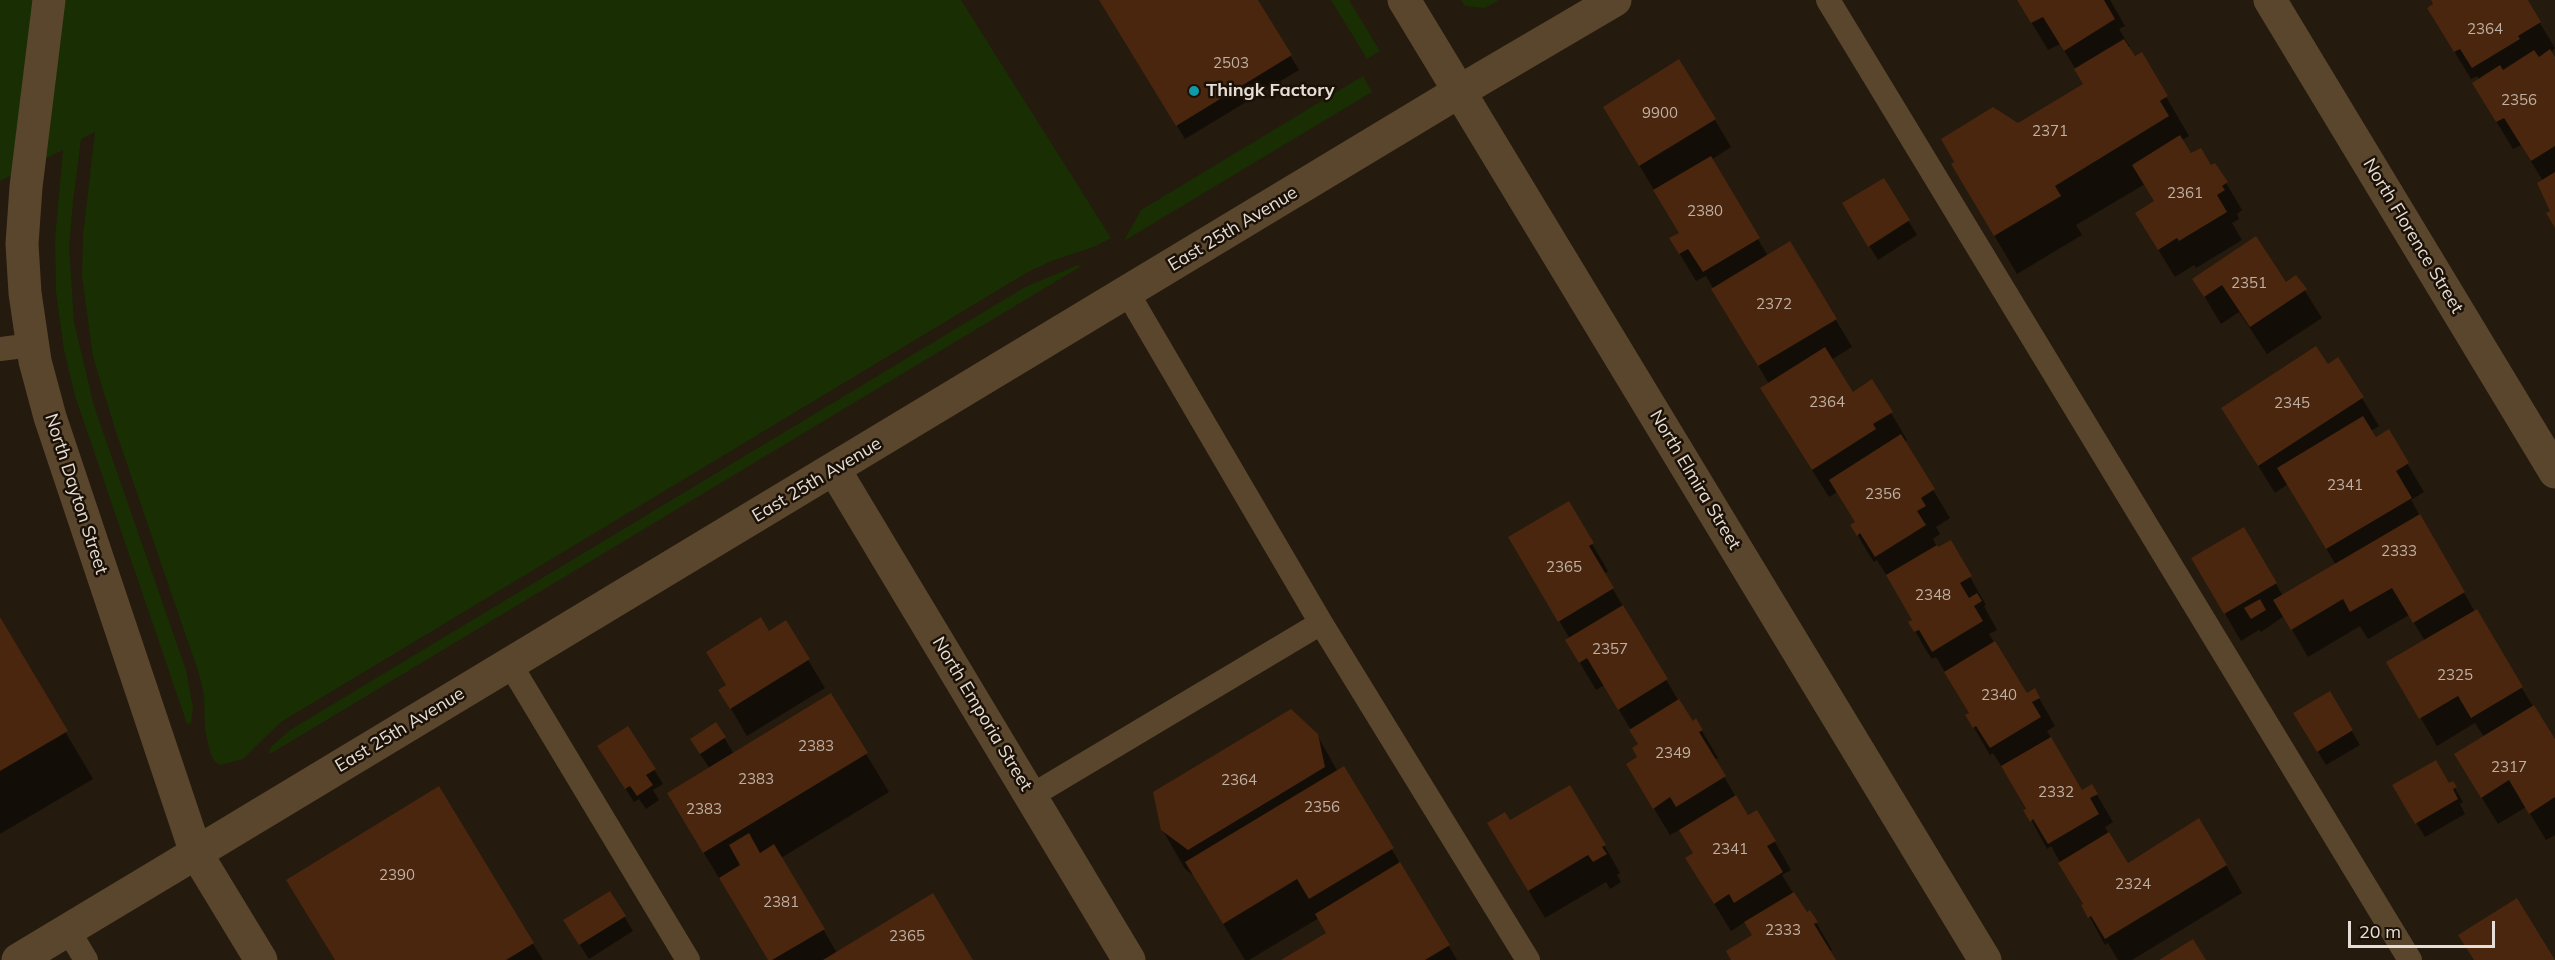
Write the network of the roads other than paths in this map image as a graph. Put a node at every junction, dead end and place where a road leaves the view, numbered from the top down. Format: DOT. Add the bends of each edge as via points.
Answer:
graph roads {
  1 [pos="49,0"];
  2 [pos="1404,0"];
  3 [pos="1615,0"];
  4 [pos="1828,0"];
  5 [pos="2270,0"];
  6 [pos="1460,91"];
  7 [pos="1127,292"];
  8 [pos="16,347"];
  9 [pos="834,469"];
  10 [pos="2555,472"];
  11 [pos="1321,623"];
  12 [pos="510,664"];
  13 [pos="1031,796"];
  14 [pos="196,853"];
  15 [pos="68,930"];
  16 [pos="18,960"];
  17 [pos="86,960"];
  18 [pos="261,960"];
  19 [pos="688,960"];
  20 [pos="1129,960"];
  21 [pos="1528,960"];
  22 [pos="1985,960"];
  23 [pos="2410,960"];
  1 -- 8 [label="street, North Dayton Street" via="22,229 23,272"];
  2 -- 6 [label="street, North Elmira Street"];
  3 -- 6 [label="street, East 25th Avenue"];
  4 -- 23 [label="lane"];
  5 -- 10 [label="street, North Florence Street"];
  6 -- 7 [label="street, East 25th Avenue"];
  6 -- 22 [label="street, North Elmira Street"];
  7 -- 9 [label="street, East 25th Avenue"];
  7 -- 11 [label="lane"];
  8 -- 14 [label="street, North Dayton Street" via="50,417"];
  9 -- 12 [label="street, East 25th Avenue"];
  9 -- 13 [label="street, North Emporia Street"];
  11 -- 13 [label="lane"];
  11 -- 21 [label="lane"];
  12 -- 14 [label="street, East 25th Avenue"];
  12 -- 19 [label="lane"];
  13 -- 20 [label="street, North Emporia Street"];
  14 -- 15 [label="street, East 25th Avenue"];
  14 -- 18 [label="street, North Dayton Street"];
  15 -- 16 [label="street, East 25th Avenue"];
  15 -- 17 [label="lane"];
}
